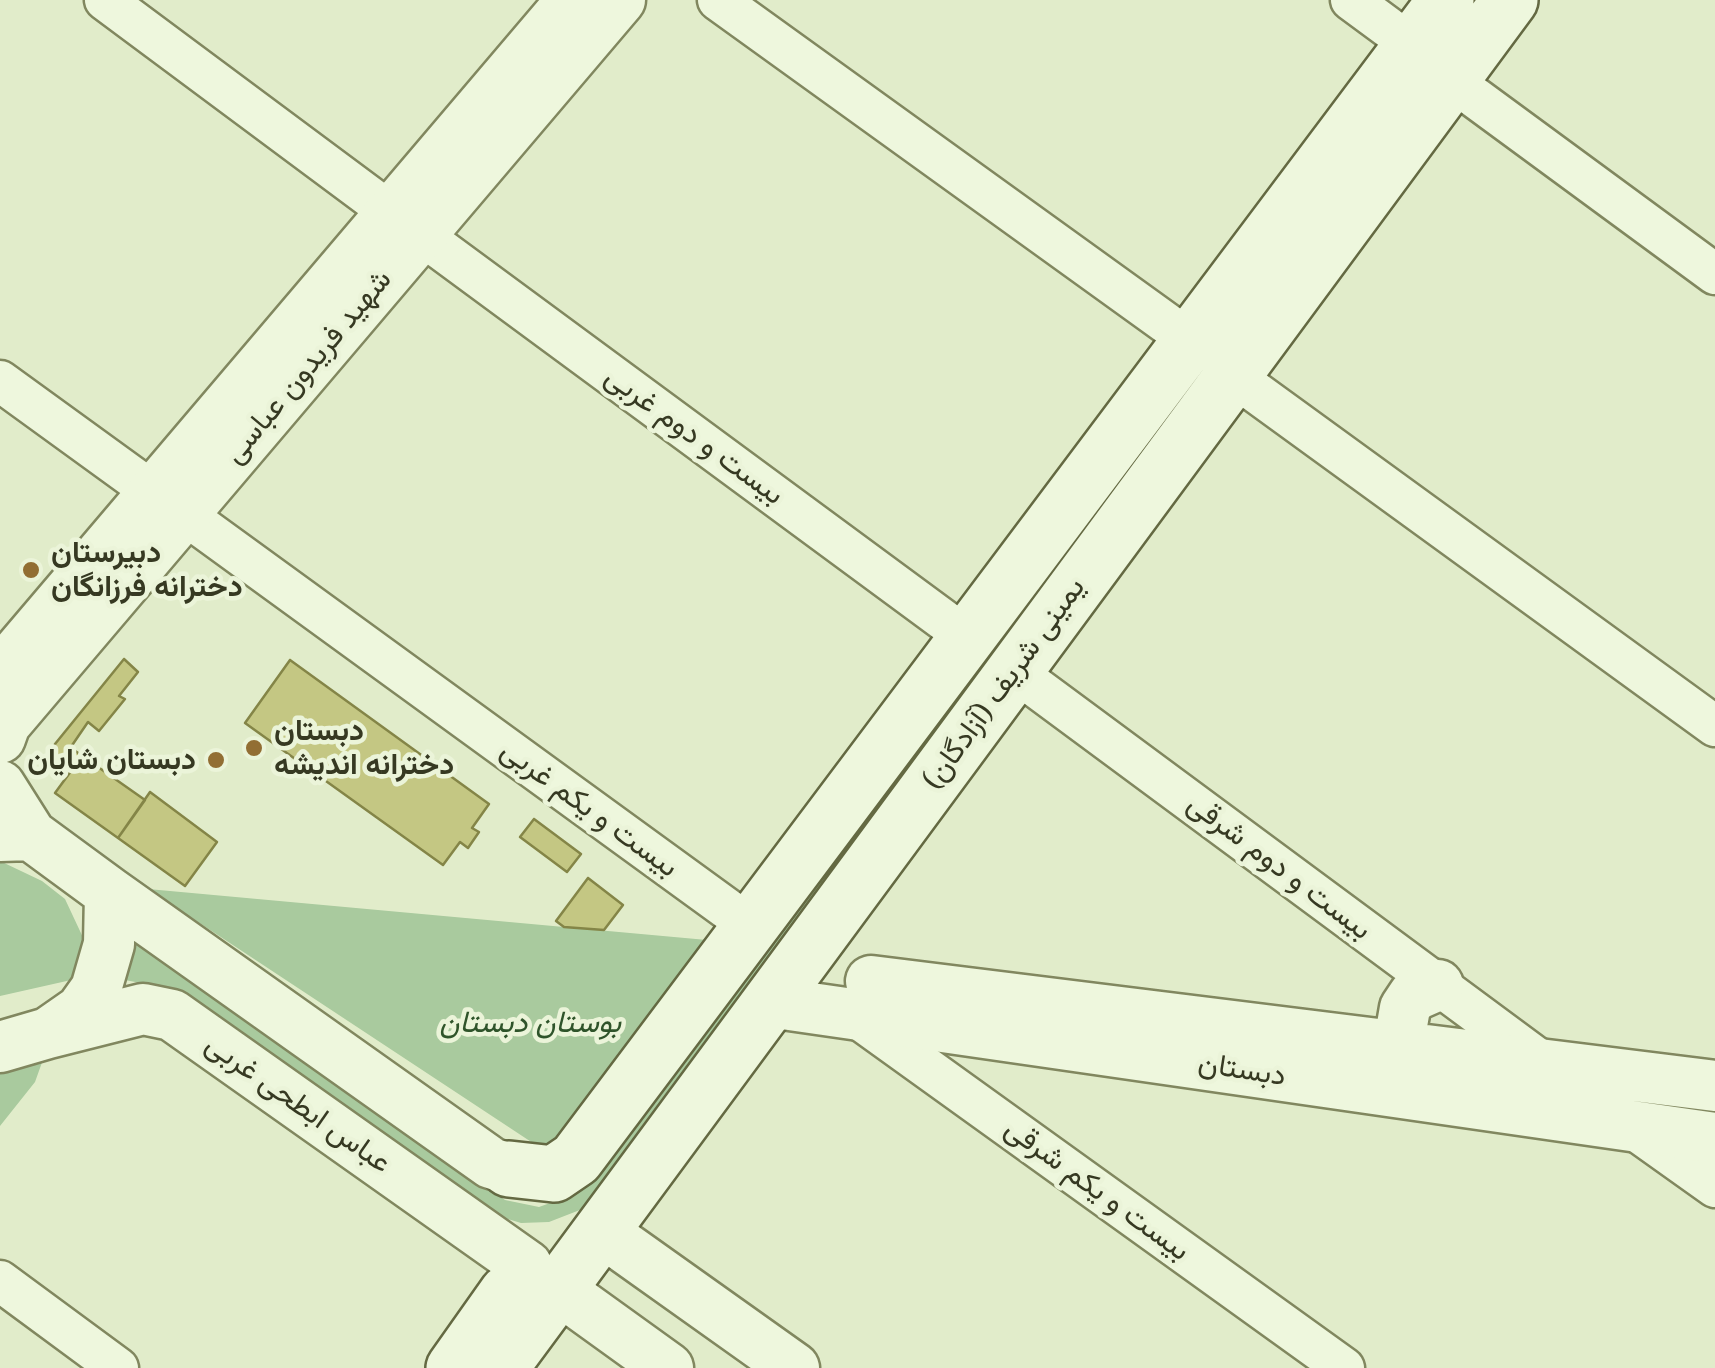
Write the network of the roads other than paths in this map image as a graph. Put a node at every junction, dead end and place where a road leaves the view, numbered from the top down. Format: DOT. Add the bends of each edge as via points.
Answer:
graph roads {
  1 [pos="105,0"];
  2 [pos="572,0"];
  3 [pos="620,0"];
  4 [pos="718,0"];
  5 [pos="1351,0"];
  6 [pos="1446,0"];
  7 [pos="1510,0"];
  8 [pos="1432,62"];
  9 [pos="405,223"];
  10 [pos="1715,274"];
  11 [pos="1190,341"];
  12 [pos="1232,375"];
  13 [pos="0,381"];
  14 [pos="169,503"];
  15 [pos="968,638"];
  16 [pos="1014,671"];
  17 [pos="0,672"];
  18 [pos="1715,726"];
  19 [pos="0,738"];
  20 [pos="0,786"];
  21 [pos="16,836"];
  22 [pos="110,893"];
  23 [pos="752,927"];
  24 [pos="1438,985"];
  25 [pos="780,987"];
  26 [pos="911,1003"];
  27 [pos="850,1013"];
  28 [pos="48,1032"];
  29 [pos="0,1047"];
  30 [pos="1416,1048"];
  31 [pos="1544,1064"];
  32 [pos="1715,1086"];
  33 [pos="1635,1130"];
  34 [pos="1715,1138"];
  35 [pos="509,1170"];
  36 [pos="1715,1187"];
  37 [pos="600,1230"];
  38 [pos="542,1277"];
  39 [pos="0,1281"];
  40 [pos="118,1368"];
  41 [pos="454,1368"];
  42 [pos="500,1368"];
  43 [pos="668,1368"];
  44 [pos="794,1368"];
  45 [pos="1344,1368"];
  1 -- 9 [label="street, بیست و دوم غربی"];
  2 -- 9 [label="street, شهید فریدون عباسی"];
  3 -- 9 [label="street, شهید فریدون عباسی"];
  4 -- 11 [label="street"];
  5 -- 8 [label="street"];
  6 -- 8 [label="main road, یمینی شریف (آزادگان)"];
  7 -- 8 [label="main road, یمینی شریف (آزادگان)"];
  8 -- 10 [label="street"];
  8 -- 11 [label="main road, یمینی شریف (آزادگان)"];
  8 -- 12 [label="main road, یمینی شریف (آزادگان)"];
  9 -- 14 [label="street, شهید فریدون عباسی"];
  9 -- 15 [label="street, بیست و دوم غربی"];
  11 -- 15 [label="main road, یمینی شریف (آزادگان)"];
  12 -- 16 [label="main road, یمینی شریف (آزادگان)"];
  12 -- 18 [label="street"];
  13 -- 14 [label="street, بیست و یکم غربی"];
  14 -- 17 [label="street, شهید فریدون عباسی"];
  14 -- 19 [label="street, شهید فریدون عباسی"];
  14 -- 23 [label="street, بیست و یکم غربی"];
  15 -- 23 [label="main road, یمینی شریف (آزادگان)"];
  16 -- 24 [label="street, بیست و دوم شرقی"];
  16 -- 25 [label="main road, یمینی شریف (آزادگان)"];
  20 -- 21 [label="street"];
  21 -- 22 [label="street"];
  22 -- 28 [label="street" via="109,944 96,988 81,1010"];
  22 -- 35 [label="street"];
  23 -- 35 [label="main road, یمینی شریف (آزادگان)" via="576,1159 554,1174"];
  24 -- 30 [label="street" via="1404,1008 1401,1031"];
  24 -- 31 [label="street, بیست و دوم شرقی"];
  25 -- 26 [label="street, دبستان"];
  25 -- 27 [label="street, دبستان"];
  25 -- 37 [label="main road, یمینی شریف (آزادگان)"];
  26 -- 27 [label="street, دبستان"];
  26 -- 30 [label="street, دبستان"];
  26 -- 33 [label="street, دبستان"];
  27 -- 45 [label="street, بیست و یکم شرقی"];
  28 -- 29 [label="street, عباس ابطحی غربی"];
  28 -- 38 [label="street, عباس ابطحی غربی" via="144,1010 172,1015"];
  30 -- 31 [label="street, دبستان"];
  31 -- 32 [label="street, دبستان"];
  31 -- 33 [label="street"];
  33 -- 34 [label="street, دبستان"];
  33 -- 36 [label="street"];
  37 -- 38 [label="main road, یمینی شریف (آزادگان)"];
  37 -- 44 [label="street"];
  38 -- 41 [label="main road, یمینی شریف (آزادگان)"];
  38 -- 42 [label="main road, یمینی شریف (آزادگان)"];
  38 -- 43 [label="street, عباس ابطحی غربی"];
  39 -- 40 [label="street"];
}
